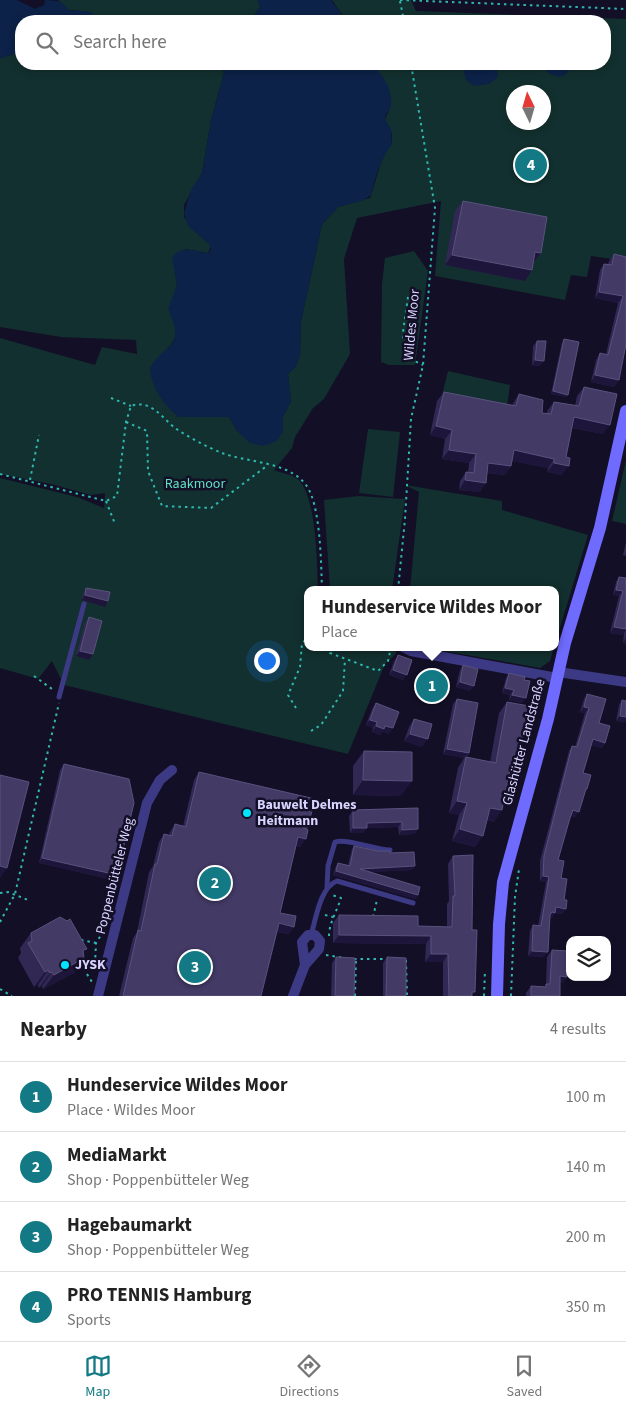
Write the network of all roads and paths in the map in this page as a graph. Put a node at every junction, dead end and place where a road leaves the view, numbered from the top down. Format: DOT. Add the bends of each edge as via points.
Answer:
graph roads {
  1 [pos="400,0"];
  2 [pos="626,9"];
  3 [pos="403,15"];
  4 [pos="412,70"];
  5 [pos="408,297"];
  6 [pos="423,365"];
  7 [pos="111,398"];
  8 [pos="131,406"];
  9 [pos="626,411"];
  10 [pos="126,422"];
  11 [pos="39,435"];
  12 [pos="268,465"];
  13 [pos="0,474"];
  14 [pos="30,480"];
  15 [pos="106,501"];
  16 [pos="115,524"];
  17 [pos="322,586"];
  18 [pos="398,586"];
  19 [pos="84,604"];
  20 [pos="304,641"];
  21 [pos="331,651"];
  22 [pos="390,651"];
  23 [pos="410,651"];
  24 [pos="345,659"];
  25 [pos="558,675"];
  26 [pos="34,676"];
  27 [pos="626,682"];
  28 [pos="59,697"];
  29 [pos="296,708"];
  30 [pos="311,731"];
  31 [pos="172,770"];
  32 [pos="390,850"];
  33 [pos="520,863"];
  34 [pos="326,890"];
  35 [pos="0,893"];
  36 [pos="379,893"];
  37 [pos="15,894"];
  38 [pos="28,900"];
  39 [pos="413,903"];
  40 [pos="318,912"];
  41 [pos="335,918"];
  42 [pos="342,918"];
  43 [pos="372,919"];
  44 [pos="0,922"];
  45 [pos="312,934"];
  46 [pos="101,935"];
  47 [pos="75,942"];
  48 [pos="96,943"];
  49 [pos="321,943"];
  50 [pos="317,953"];
  51 [pos="78,959"];
  52 [pos="356,959"];
  53 [pos="390,959"];
  54 [pos="399,960"];
  55 [pos="305,965"];
  56 [pos="95,967"];
  57 [pos="485,970"];
  58 [pos="92,975"];
  59 [pos="90,982"];
  60 [pos="101,986"];
  61 [pos="0,989"];
  62 [pos="12,996"];
  63 [pos="98,996"];
  64 [pos="293,996"];
  65 [pos="355,996"];
  66 [pos="407,996"];
  67 [pos="484,996"];
  68 [pos="497,996"];
  69 [pos="511,996"];
  1 -- 2 [label="path"];
  1 -- 3 [label="path"];
  4 -- 6 [label="path, Wildes Moor" via="435,208"];
  5 -- 6 [label="path" via="403,345 406,357"];
  6 -- 18 [label="path, Wildes Moor" via="411,418"];
  7 -- 8 [label="path"];
  8 -- 10 [label="path"];
  8 -- 12 [label="path" via="141,403 151,406 177,429 223,453"];
  9 -- 25 [label="street, Glashütter Landstraße" via="600,528"];
  10 -- 12 [label="path" via="146,431 148,471 162,506 211,508"];
  10 -- 15 [label="path" via="118,496"];
  11 -- 14 [label="path"];
  12 -- 17 [label="path" via="294,474 307,486 315,510"];
  13 -- 14 [label="path"];
  14 -- 15 [label="path"];
  15 -- 16 [label="path"];
  19 -- 28 [label="lane"];
  20 -- 29 [label="path" via="300,667 288,695"];
  21 -- 24 [label="path"];
  22 -- 24 [label="path" via="388,662 378,671"];
  23 -- 25 [label="street"];
  24 -- 30 [label="path" via="343,691 321,725"];
  25 -- 27 [label="street"];
  25 -- 68 [label="street, Glashütter Landstraße" via="503,882"];
  26 -- 28 [label="path" via="48,684"];
  28 -- 37 [label="path"];
  31 -- 60 [label="street, Poppenbütteler Weg" via="160,780 147,803"];
  32 -- 34 [label="lane" via="335,842"];
  33 -- 69 [label="path" via="515,897"];
  34 -- 36 [label="lane" via="332,883 341,882"];
  34 -- 40 [label="lane"];
  34 -- 41 [label="path" via="341,898"];
  35 -- 37 [label="path"];
  36 -- 39 [label="lane"];
  36 -- 43 [label="path"];
  37 -- 38 [label="path"];
  37 -- 44 [label="path"];
  40 -- 41 [label="path"];
  40 -- 45 [label="lane"];
  41 -- 42 [label="path"];
  41 -- 49 [label="path" via="329,926 327,940"];
  45 -- 49 [label="street"];
  45 -- 55 [label="street" via="302,942"];
  46 -- 48 [label="path"];
  47 -- 48 [label="path"];
  48 -- 56 [label="path"];
  49 -- 50 [label="street"];
  50 -- 52 [label="path"];
  50 -- 55 [label="street"];
  51 -- 59 [label="path"];
  52 -- 53 [label="path"];
  52 -- 65 [label="path"];
  54 -- 66 [label="path" via="408,960"];
  55 -- 64 [label="street"];
  57 -- 67 [label="path"];
  58 -- 59 [label="path"];
  59 -- 60 [label="path"];
  60 -- 63 [label="street, Poppenbütteler Weg"];
  61 -- 62 [label="path"];
}
